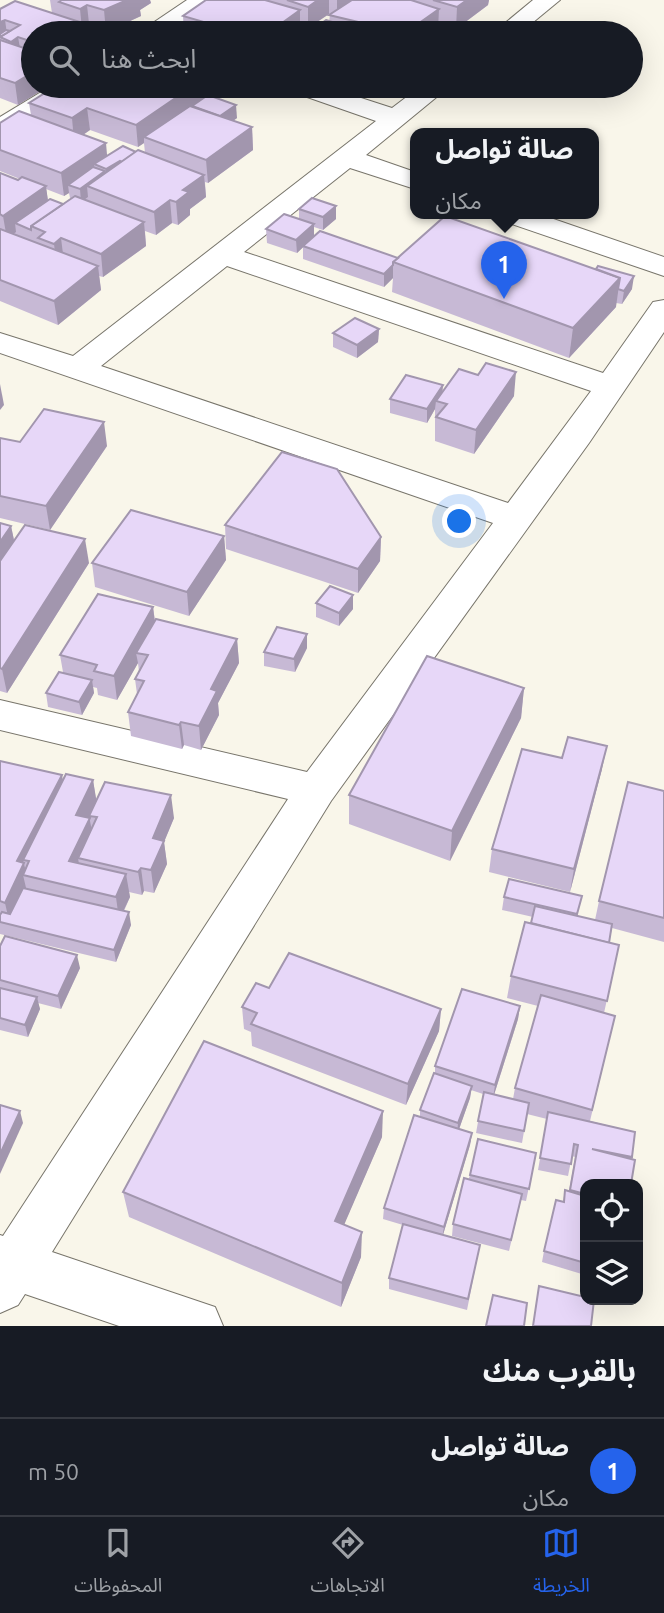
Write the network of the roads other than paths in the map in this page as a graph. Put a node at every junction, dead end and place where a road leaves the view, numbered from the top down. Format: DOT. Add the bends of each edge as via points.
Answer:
graph roads {
  1 [pos="204,0"];
  2 [pos="548,0"];
  3 [pos="170,21"];
  4 [pos="521,21"];
  5 [pos="49,98"];
  6 [pos="335,98"];
  7 [pos="421,98"];
  8 [pos="395,118"];
  9 [pos="0,129"];
  10 [pos="344,157"];
  11 [pos="410,179"];
  12 [pos="524,219"];
  13 [pos="224,254"];
  14 [pos="664,267"];
  15 [pos="664,309"];
  16 [pos="0,342"];
  17 [pos="77,369"];
  18 [pos="611,387"];
  19 [pos="516,518"];
  20 [pos="0,715"];
  21 [pos="316,790"];
  22 [pos="5,1271"];
  23 [pos="196,1326"];
  1 -- 3 [label="street"];
  2 -- 4 [label="street"];
  5 -- 9 [label="street"];
  6 -- 8 [label="street"];
  7 -- 8 [label="street"];
  8 -- 10 [label="street"];
  10 -- 11 [label="street"];
  10 -- 13 [label="street"];
  12 -- 14 [label="street"];
  13 -- 17 [label="street"];
  13 -- 18 [label="street"];
  15 -- 18 [label="street"];
  16 -- 17 [label="street"];
  17 -- 19 [label="street"];
  18 -- 19 [label="street"];
  19 -- 21 [label="street"];
  20 -- 21 [label="street"];
  21 -- 22 [label="street"];
  22 -- 23 [label="street"];
}
